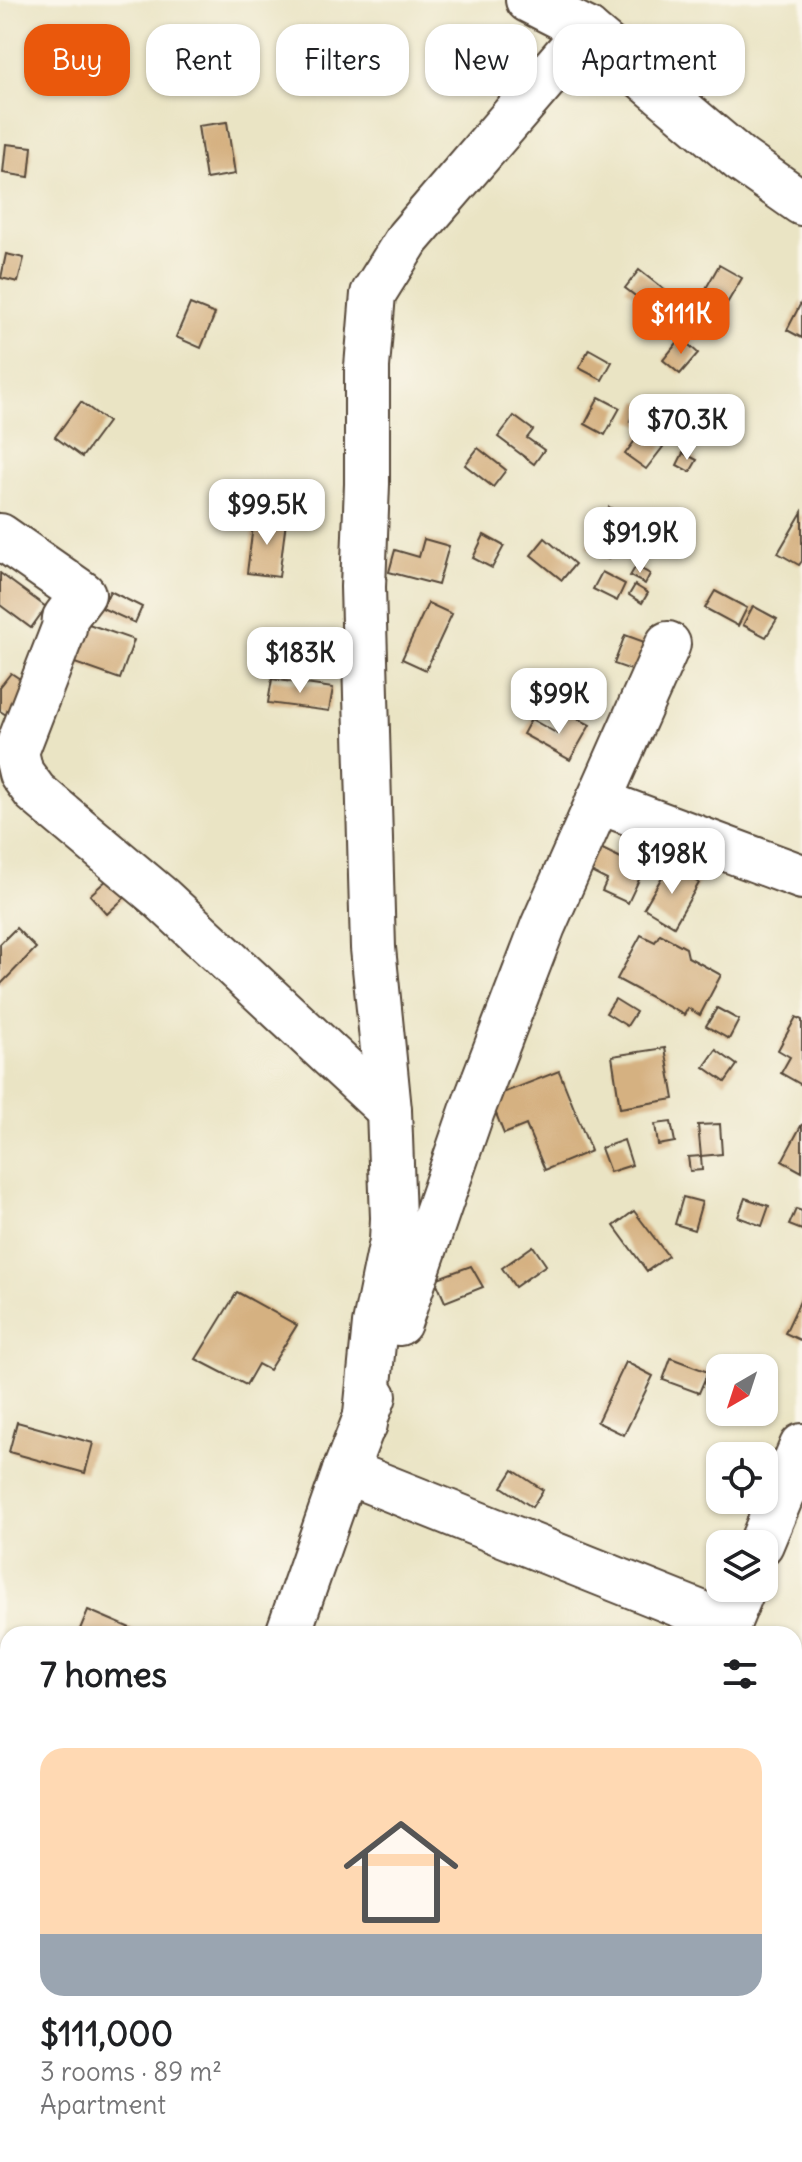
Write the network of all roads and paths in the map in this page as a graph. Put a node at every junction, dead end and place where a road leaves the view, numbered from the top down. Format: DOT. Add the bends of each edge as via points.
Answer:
graph roads {
  1 [pos="528,0"];
  2 [pos="575,24"];
  3 [pos="553,70"];
  4 [pos="665,96"];
  5 [pos="802,203"];
  6 [pos="0,536"];
  7 [pos="668,644"];
  8 [pos="598,801"];
  9 [pos="802,877"];
  10 [pos="389,1110"];
  11 [pos="365,1424"];
  12 [pos="802,1446"];
  13 [pos="345,1471"];
  14 [pos="767,1530"];
  15 [pos="731,1615"];
  16 [pos="291,1626"];
  1 -- 2 [label="main road"];
  3 -- 10 [label="main road" via="408,238 373,294 363,587 373,948"];
  4 -- 5 [label="main road"];
  6 -- 10 [label="main road" via="83,594 65,618 16,752 21,773 35,792 161,898"];
  7 -- 8 [label="main road"];
  8 -- 9 [label="main road"];
  8 -- 11 [label="main road" via="472,1111"];
  10 -- 11 [label="main road" via="392,1241 375,1324"];
  11 -- 13 [label="main road"];
  12 -- 14 [label="main road"];
  13 -- 15 [label="main road"];
  13 -- 16 [label="main road"];
}
